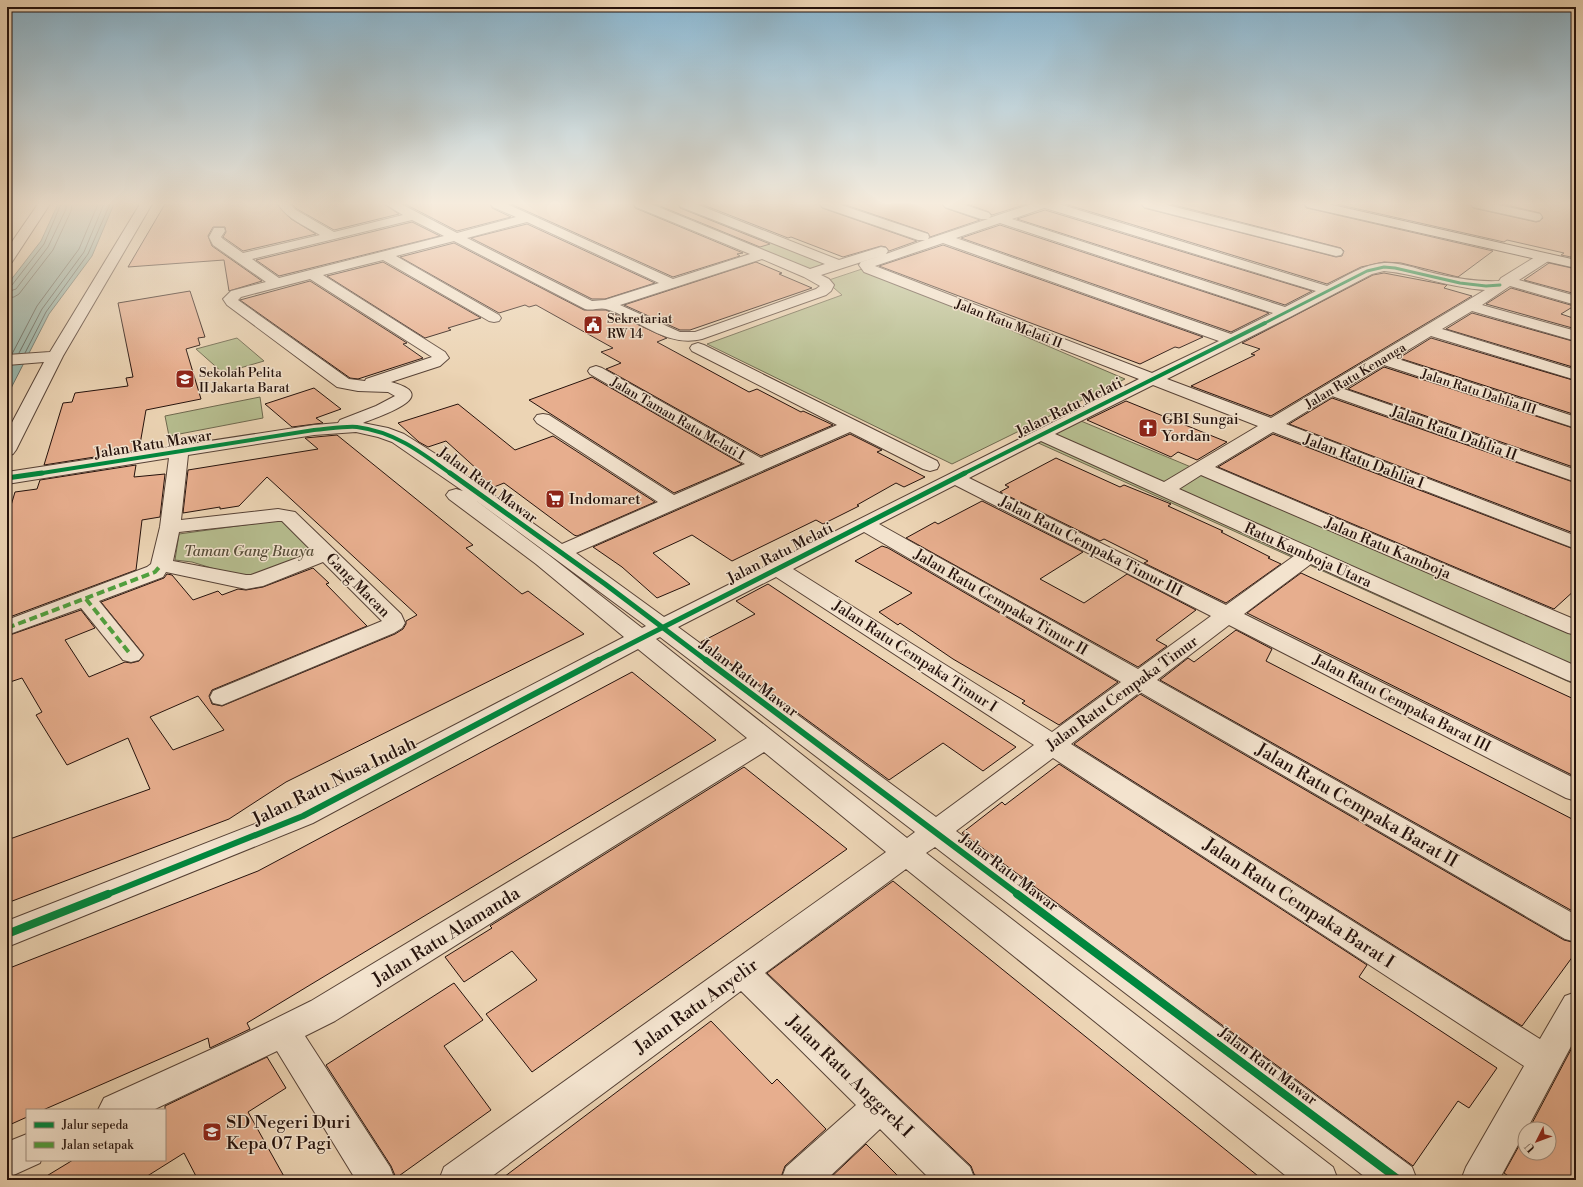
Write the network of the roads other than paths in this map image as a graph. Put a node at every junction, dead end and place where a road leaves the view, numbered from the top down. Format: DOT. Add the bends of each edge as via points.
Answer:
graph roads {
  1 [pos="111,259"];
  2 [pos="243,259"];
  3 [pos="373,259"];
  4 [pos="392,259"];
  5 [pos="498,259"];
  6 [pos="619,259"];
  7 [pos="748,259"];
  8 [pos="773,259"];
  9 [pos="825,259"];
  10 [pos="856,259"];
  11 [pos="880,259"];
  12 [pos="1003,259"];
  13 [pos="1123,259"];
  14 [pos="1227,259"];
  15 [pos="1541,259"];
  16 [pos="1556,259"];
  17 [pos="1576,264"];
  18 [pos="839,265"];
  19 [pos="809,274"];
  20 [pos="313,275"];
  21 [pos="277,283"];
  22 [pos="671,283"];
  23 [pos="1503,283"];
  24 [pos="1330,291"];
  25 [pos="1576,301"];
  26 [pos="607,304"];
  27 [pos="1470,306"];
  28 [pos="1287,313"];
  29 [pos="494,318"];
  30 [pos="1429,330"];
  31 [pos="1576,336"];
  32 [pos="1232,340"];
  33 [pos="692,343"];
  34 [pos="51,356"];
  35 [pos="1382,359"];
  36 [pos="7,360"];
  37 [pos="596,371"];
  38 [pos="1576,375"];
  39 [pos="1152,379"];
  40 [pos="361,386"];
  41 [pos="1331,390"];
  42 [pos="543,419"];
  43 [pos="1576,423"];
  44 [pos="851,425"];
  45 [pos="1272,425"];
  46 [pos="341,432"];
  47 [pos="1040,434"];
  48 [pos="7,450"];
  49 [pos="178,457"];
  50 [pos="760,465"];
  51 [pos="930,466"];
  52 [pos="1200,468"];
  53 [pos="1576,476"];
  54 [pos="7,478"];
  55 [pos="955,478"];
  56 [pos="7,489"];
  57 [pos="1164,490"];
  58 [pos="673,503"];
  59 [pos="864,524"];
  60 [pos="170,527"];
  61 [pos="1576,543"];
  62 [pos="561,552"];
  63 [pos="326,554"];
  64 [pos="1309,555"];
  65 [pos="161,565"];
  66 [pos="777,568"];
  67 [pos="86,599"];
  68 [pos="1228,615"];
  69 [pos="7,628"];
  70 [pos="1576,628"];
  71 [pos="651,633"];
  72 [pos="131,655"];
  73 [pos="1576,675"];
  74 [pos="1139,680"];
  75 [pos="222,698"];
  76 [pos="764,740"];
  77 [pos="1052,744"];
  78 [pos="1576,791"];
  79 [pos="936,832"];
  80 [pos="906,853"];
  81 [pos="1576,930"];
  82 [pos="7,934"];
  83 [pos="742,972"];
  84 [pos="1576,1006"];
  85 [pos="284,1032"];
  86 [pos="1545,1061"];
  87 [pos="880,1106"];
  88 [pos="118,1109"];
  89 [pos="26,1151"];
  90 [pos="7,1160"];
  91 [pos="377,1180"];
  92 [pos="457,1180"];
  93 [pos="799,1180"];
  94 [pos="957,1180"];
  95 [pos="1320,1180"];
  96 [pos="1399,1180"];
  97 [pos="1479,1180"];
  1 -- 34 [label="street"];
  2 -- 21 [label="street"];
  3 -- 20 [label="street"];
  4 -- 29 [label="street"];
  5 -- 26 [label="street" via="589,306"];
  6 -- 22 [label="street"];
  7 -- 22 [label="street"];
  8 -- 19 [label="street"];
  9 -- 18 [label="street"];
  10 -- 18 [label="street"];
  11 -- 39 [label="street, Jalan Ratu Melati II" via="867,264 866,267"];
  12 -- 32 [label="street"];
  13 -- 28 [label="street"];
  14 -- 24 [label="street"];
  15 -- 23 [label="street, Jalan Ratu Kenanga"];
  16 -- 17 [label="street"];
  18 -- 19 [label="street"];
  19 -- 33 [label="street" via="824,282 826,288 821,292 712,330"];
  20 -- 21 [label="street"];
  20 -- 40 [label="street" via="441,358 434,363"];
  21 -- 40 [label="street" via="236,294 230,299 343,383"];
  22 -- 26 [label="street"];
  23 -- 24 [label="street, Jalan Ratu Melati" via="1487,286 1462,284 1384,267 1367,271"];
  23 -- 25 [label="street"];
  23 -- 27 [label="street, Jalan Ratu Kenanga"];
  24 -- 28 [label="street, Jalan Ratu Melati"];
  26 -- 33 [label="street"];
  27 -- 30 [label="street, Jalan Ratu Kenanga"];
  27 -- 31 [label="street"];
  28 -- 32 [label="street, Jalan Ratu Melati"];
  30 -- 35 [label="street, Jalan Ratu Kenanga"];
  30 -- 38 [label="street"];
  32 -- 39 [label="street, Jalan Ratu Melati"];
  33 -- 44 [label="street"];
  34 -- 36 [label="street"];
  34 -- 48 [label="street"];
  35 -- 41 [label="street, Jalan Ratu Kenanga"];
  35 -- 43 [label="street, Jalan Ratu Dahlia III"];
  37 -- 50 [label="street, Jalan Taman Ratu Melati I"];
  39 -- 45 [label="street, Jalan Ratu Dahlia I"];
  39 -- 47 [label="street, Jalan Ratu Melati"];
  40 -- 46 [label="street" via="398,389 403,393 403,398 384,410 350,422"];
  41 -- 45 [label="street, Jalan Ratu Kenanga"];
  41 -- 53 [label="street, Jalan Ratu Dahlia II"];
  42 -- 58 [label="street"];
  44 -- 50 [label="street, Jalan Taman Ratu Melati I"];
  44 -- 51 [label="street"];
  45 -- 52 [label="street, Jalan Ratu Kenanga"];
  45 -- 61 [label="street, Jalan Ratu Dahlia I"];
  46 -- 49 [label="street, Jalan Ratu Mawar" via="309,439"];
  46 -- 62 [label="street, Jalan Ratu Mawar" via="366,428 398,438"];
  46 -- 71 [label="street, Jalan Ratu Mawar" via="382,442 395,449 543,560"];
  47 -- 55 [label="street, Jalan Ratu Melati"];
  47 -- 57 [label="street, Ratu Kamboja Utara"];
  49 -- 54 [label="street, Jalan Ratu Mawar"];
  49 -- 56 [label="street, Jalan Ratu Mawar"];
  49 -- 60 [label="street"];
  50 -- 58 [label="street, Jalan Taman Ratu Melati I"];
  52 -- 57 [label="street, Jalan Ratu Kenanga"];
  52 -- 70 [label="street, Jalan Ratu Kamboja"];
  55 -- 59 [label="street, Jalan Ratu Melati"];
  55 -- 68 [label="street, Jalan Ratu Cempaka Timur III"];
  57 -- 64 [label="street, Ratu Kamboja Utara"];
  58 -- 62 [label="street, Jalan Taman Ratu Melati I"];
  59 -- 66 [label="street, Jalan Ratu Melati"];
  59 -- 74 [label="street, Jalan Ratu Cempaka Timur II"];
  60 -- 63 [label="street, Gang Macan" via="284,514"];
  60 -- 65 [label="street"];
  62 -- 71 [label="street, Jalan Ratu Mawar"];
  63 -- 65 [label="street" via="255,581 246,582"];
  63 -- 75 [label="street, Gang Macan" via="393,619 394,623"];
  64 -- 68 [label="street, Jalan Ratu Cempaka Timur"];
  64 -- 73 [label="street, Ratu Kamboja Utara"];
  65 -- 67 [label="street" via="154,572"];
  66 -- 71 [label="street, Jalan Ratu Melati"];
  66 -- 77 [label="street, Jalan Ratu Cempaka Timur I"];
  67 -- 69 [label="street"];
  67 -- 72 [label="street"];
  68 -- 74 [label="street, Jalan Ratu Cempaka Timur"];
  68 -- 78 [label="street, Jalan Ratu Cempaka Barat III"];
  71 -- 76 [label="street, Jalan Ratu Mawar"];
  71 -- 79 [label="street, Jalan Ratu Mawar"];
  71 -- 82 [label="street, Jalan Ratu Nusa Indah" via="303,816"];
  74 -- 77 [label="street, Jalan Ratu Cempaka Timur"];
  74 -- 81 [label="street, Jalan Ratu Cempaka Barat II"];
  76 -- 80 [label="street, Jalan Ratu Mawar"];
  76 -- 85 [label="street, Jalan Ratu Alamanda" via="323,1011"];
  77 -- 79 [label="street, Jalan Ratu Cempaka Timur"];
  77 -- 86 [label="street, Jalan Ratu Cempaka Barat I"];
  79 -- 80 [label="street, Jalan Ratu Anyelir"];
  79 -- 96 [label="street, Jalan Ratu Mawar"];
  80 -- 83 [label="street, Jalan Ratu Anyelir"];
  80 -- 95 [label="street, Jalan Ratu Mawar"];
  83 -- 87 [label="street, Jalan Ratu Anggrek I"];
  83 -- 92 [label="street, Jalan Ratu Anyelir"];
  84 -- 86 [label="street"];
  85 -- 88 [label="street, Jalan Ratu Alamanda"];
  85 -- 91 [label="street"];
  86 -- 97 [label="street"];
  87 -- 93 [label="street"];
  87 -- 94 [label="street, Jalan Ratu Anggrek I"];
  89 -- 90 [label="street"];
}
